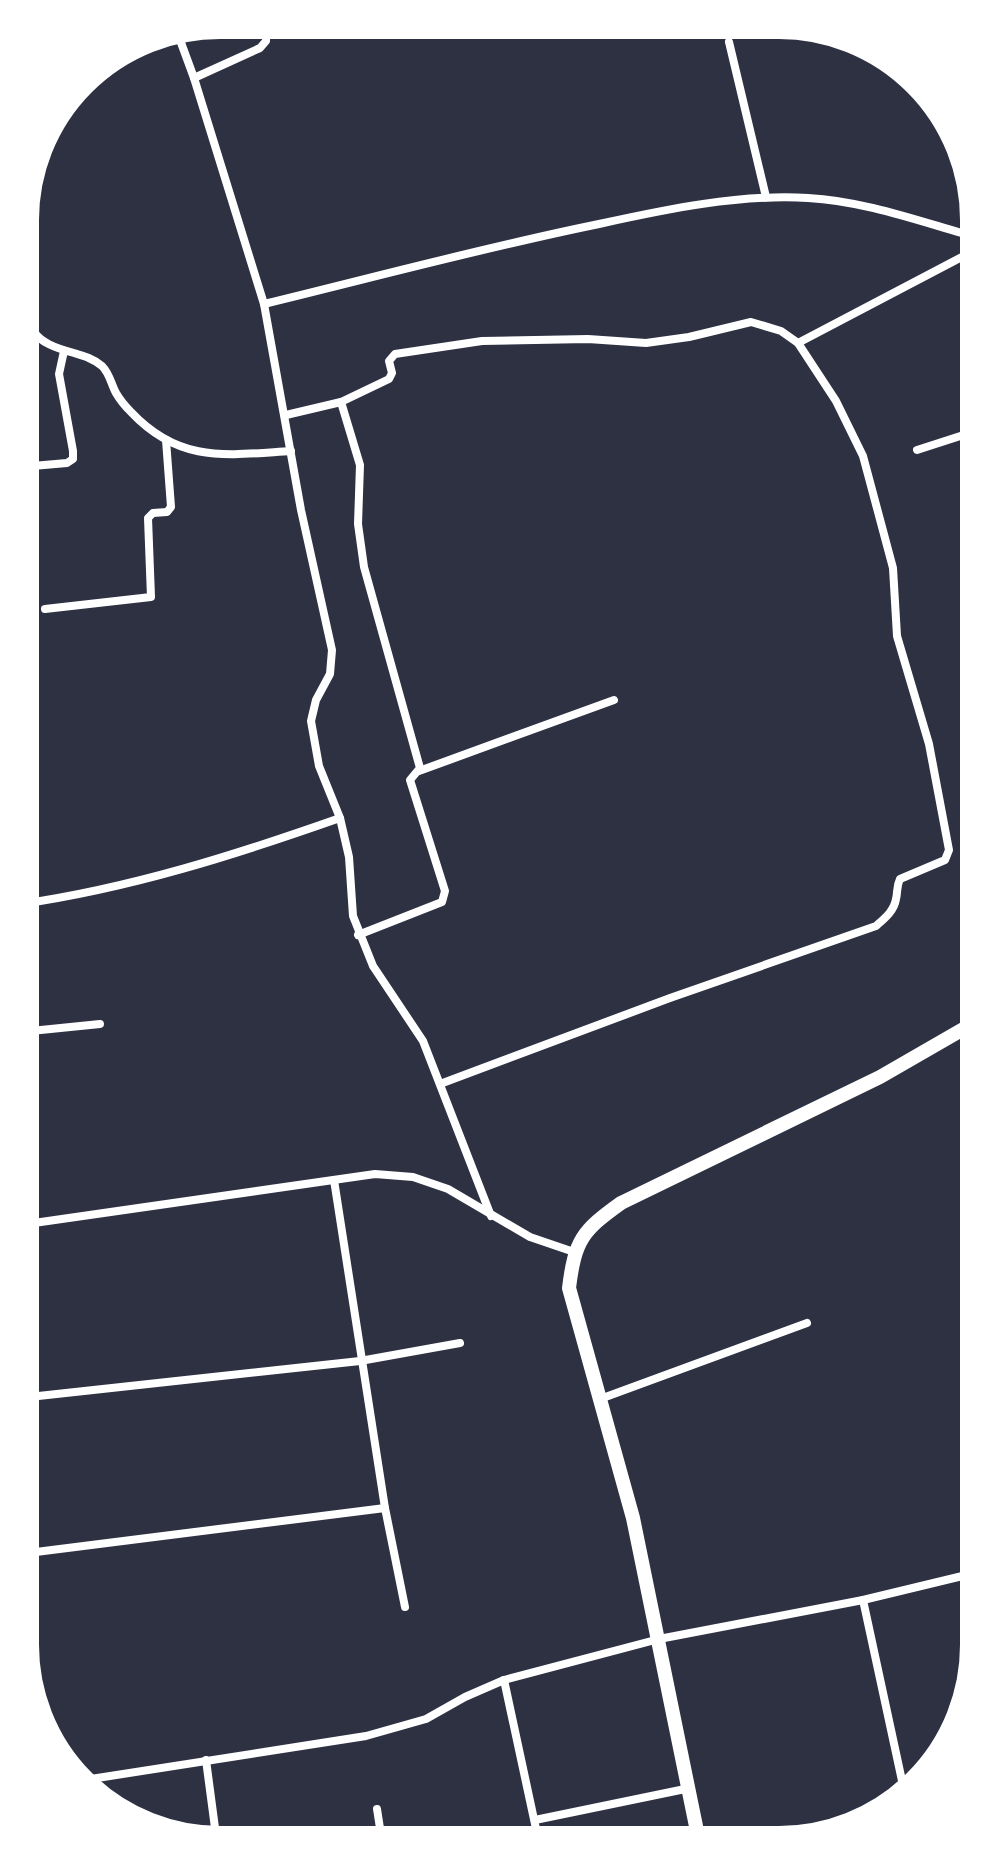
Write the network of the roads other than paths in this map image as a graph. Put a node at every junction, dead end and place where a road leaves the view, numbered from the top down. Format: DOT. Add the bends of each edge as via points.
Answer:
graph roads {
  1 [pos="266,34"];
  2 [pos="179,39"];
  3 [pos="729,42"];
  4 [pos="194,78"];
  5 [pos="766,197"];
  6 [pos="965,234"];
  7 [pos="965,255"];
  8 [pos="264,304"];
  9 [pos="34,335"];
  10 [pos="798,343"];
  11 [pos="64,351"];
  12 [pos="341,402"];
  13 [pos="286,415"];
  14 [pos="965,435"];
  15 [pos="166,440"];
  16 [pos="917,450"];
  17 [pos="291,451"];
  18 [pos="34,466"];
  19 [pos="45,609"];
  20 [pos="614,700"];
  21 [pos="419,771"];
  22 [pos="340,818"];
  23 [pos="34,901"];
  24 [pos="358,935"];
  25 [pos="100,1024"];
  26 [pos="965,1028"];
  27 [pos="34,1031"];
  28 [pos="440,1084"];
  29 [pos="334,1180"];
  30 [pos="491,1216"];
  31 [pos="34,1223"];
  32 [pos="574,1252"];
  33 [pos="807,1323"];
  34 [pos="460,1343"];
  35 [pos="360,1361"];
  36 [pos="34,1396"];
  37 [pos="600,1399"];
  38 [pos="385,1508"];
  39 [pos="34,1552"];
  40 [pos="965,1575"];
  41 [pos="863,1600"];
  42 [pos="405,1607"];
  43 [pos="659,1639"];
  44 [pos="504,1680"];
  45 [pos="206,1760"];
  46 [pos="91,1779"];
  47 [pos="903,1784"];
  48 [pos="690,1788"];
  49 [pos="377,1809"];
  50 [pos="535,1820"];
  51 [pos="215,1831"];
  52 [pos="380,1831"];
  53 [pos="537,1831"];
  54 [pos="697,1831"];
  1 -- 4 [label="street" via="260,48"];
  2 -- 4 [label="street"];
  3 -- 5 [label="street"];
  4 -- 8 [label="street"];
  5 -- 6 [label="street" via="856,205"];
  5 -- 8 [label="street" via="653,212 536,236"];
  7 -- 10 [label="street"];
  8 -- 13 [label="street"];
  9 -- 11 [label="street"];
  10 -- 12 [label="street" via="781,331 751,322 646,343 482,341 395,354 389,361 389,379"];
  10 -- 28 [label="street" via="836,401 863,456 893,568 897,636 929,744 947,857 900,879 896,902 876,926"];
  11 -- 15 [label="street" via="102,366 130,411"];
  11 -- 18 [label="street" via="59,374 73,459"];
  12 -- 13 [label="street"];
  12 -- 21 [label="street" via="360,465 358,524 364,567"];
  13 -- 17 [label="street"];
  14 -- 16 [label="street"];
  15 -- 17 [label="street" via="200,453"];
  15 -- 19 [label="street" via="171,507 148,518 151,597"];
  17 -- 22 [label="street" via="333,663 316,700 313,741"];
  20 -- 21 [label="street"];
  21 -- 24 [label="street" via="410,780 445,898"];
  22 -- 23 [label="street" via="221,860"];
  22 -- 24 [label="street"];
  24 -- 28 [label="street" via="423,1041"];
  25 -- 27 [label="street"];
  26 -- 32 [label="street" via="880,1077 621,1203 592,1224"];
  28 -- 30 [label="street"];
  29 -- 30 [label="street" via="375,1174 413,1177 448,1189"];
  29 -- 31 [label="street"];
  29 -- 35 [label="street"];
  30 -- 32 [label="street"];
  32 -- 37 [label="street" via="569,1288"];
  33 -- 37 [label="street"];
  34 -- 35 [label="street"];
  35 -- 36 [label="street"];
  35 -- 38 [label="street"];
  37 -- 43 [label="street"];
  38 -- 39 [label="street"];
  38 -- 42 [label="street"];
  40 -- 41 [label="street"];
  41 -- 43 [label="street"];
  41 -- 47 [label="street"];
  43 -- 44 [label="street"];
  43 -- 48 [label="street"];
  44 -- 45 [label="street" via="426,1719 366,1736"];
  44 -- 50 [label="street"];
  45 -- 46 [label="street"];
  45 -- 51 [label="street"];
  48 -- 50 [label="street"];
  48 -- 54 [label="street"];
  49 -- 52 [label="street"];
  50 -- 53 [label="street"];
}
